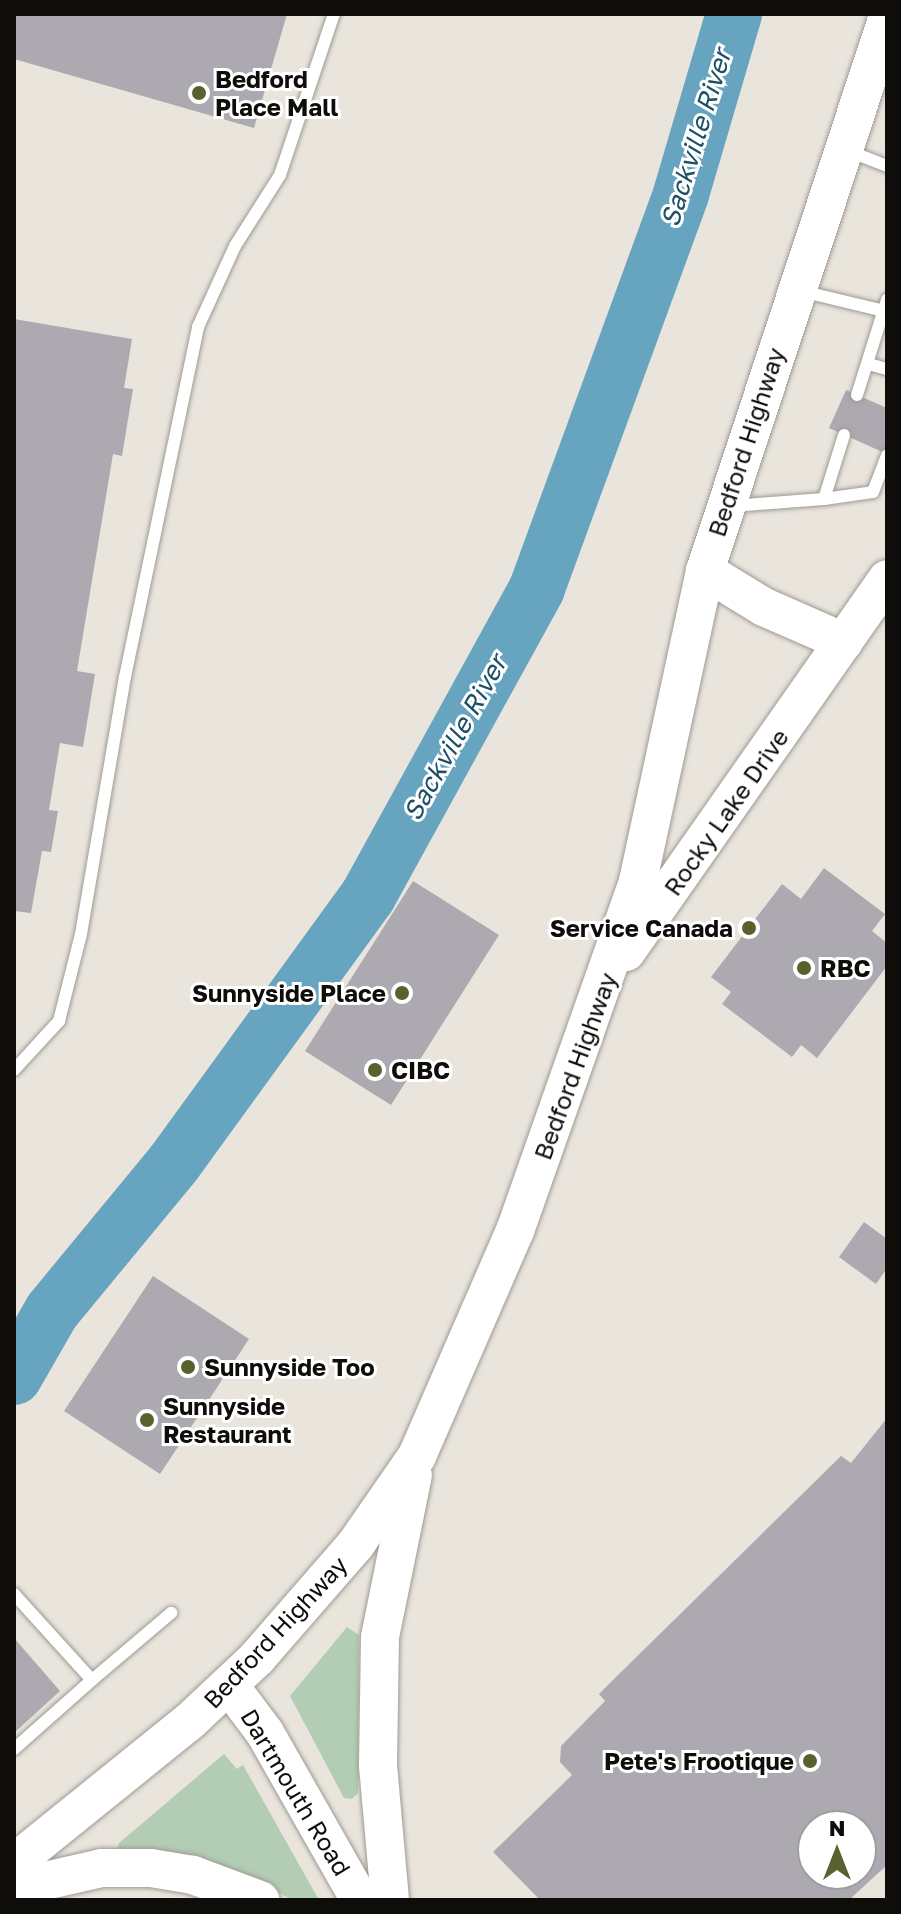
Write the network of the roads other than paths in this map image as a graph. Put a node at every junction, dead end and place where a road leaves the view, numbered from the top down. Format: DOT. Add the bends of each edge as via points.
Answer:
graph roads {
  1 [pos="334,14"];
  2 [pos="887,19"];
  3 [pos="843,148"];
  4 [pos="887,166"];
  5 [pos="794,289"];
  6 [pos="886,306"];
  7 [pos="869,364"];
  8 [pos="887,369"];
  9 [pos="857,395"];
  10 [pos="844,435"];
  11 [pos="887,456"];
  12 [pos="824,499"];
  13 [pos="725,506"];
  14 [pos="705,571"];
  15 [pos="887,579"];
  16 [pos="844,642"];
  17 [pos="605,980"];
  18 [pos="14,1070"];
  19 [pos="417,1456"];
  20 [pos="14,1594"];
  21 [pos="171,1613"];
  22 [pos="92,1680"];
  23 [pos="229,1685"];
  24 [pos="14,1749"];
  25 [pos="14,1863"];
  26 [pos="14,1888"];
  27 [pos="260,1900"];
  28 [pos="360,1900"];
  29 [pos="390,1900"];
  1 -- 18 [label="lane" via="280,175 235,246 198,327 59,1021"];
  2 -- 3 [label="main road, Bedford Highway"];
  3 -- 4 [label="lane"];
  3 -- 5 [label="main road, Bedford Highway"];
  5 -- 6 [label="lane"];
  5 -- 13 [label="main road, Bedford Highway"];
  6 -- 7 [label="lane"];
  7 -- 8 [label="lane"];
  7 -- 9 [label="lane"];
  10 -- 12 [label="lane"];
  11 -- 12 [label="lane" via="873,492"];
  12 -- 13 [label="lane"];
  13 -- 14 [label="main road, Bedford Highway"];
  14 -- 16 [label="main road" via="764,607"];
  14 -- 17 [label="main road, Bedford Highway" via="638,881"];
  15 -- 16 [label="main road, Rocky Lake Drive"];
  16 -- 17 [label="main road, Rocky Lake Drive"];
  17 -- 19 [label="main road, Bedford Highway" via="510,1243"];
  19 -- 23 [label="main road, Bedford Highway" via="356,1544"];
  19 -- 29 [label="main road" via="379,1650 378,1765"];
  20 -- 22 [label="lane"];
  21 -- 22 [label="lane"];
  22 -- 24 [label="lane"];
  23 -- 25 [label="main road, Bedford Highway"];
  23 -- 28 [label="main road, Dartmouth Road" via="265,1733"];
  26 -- 27 [label="main road" via="102,1868 151,1868 193,1875"];
}
